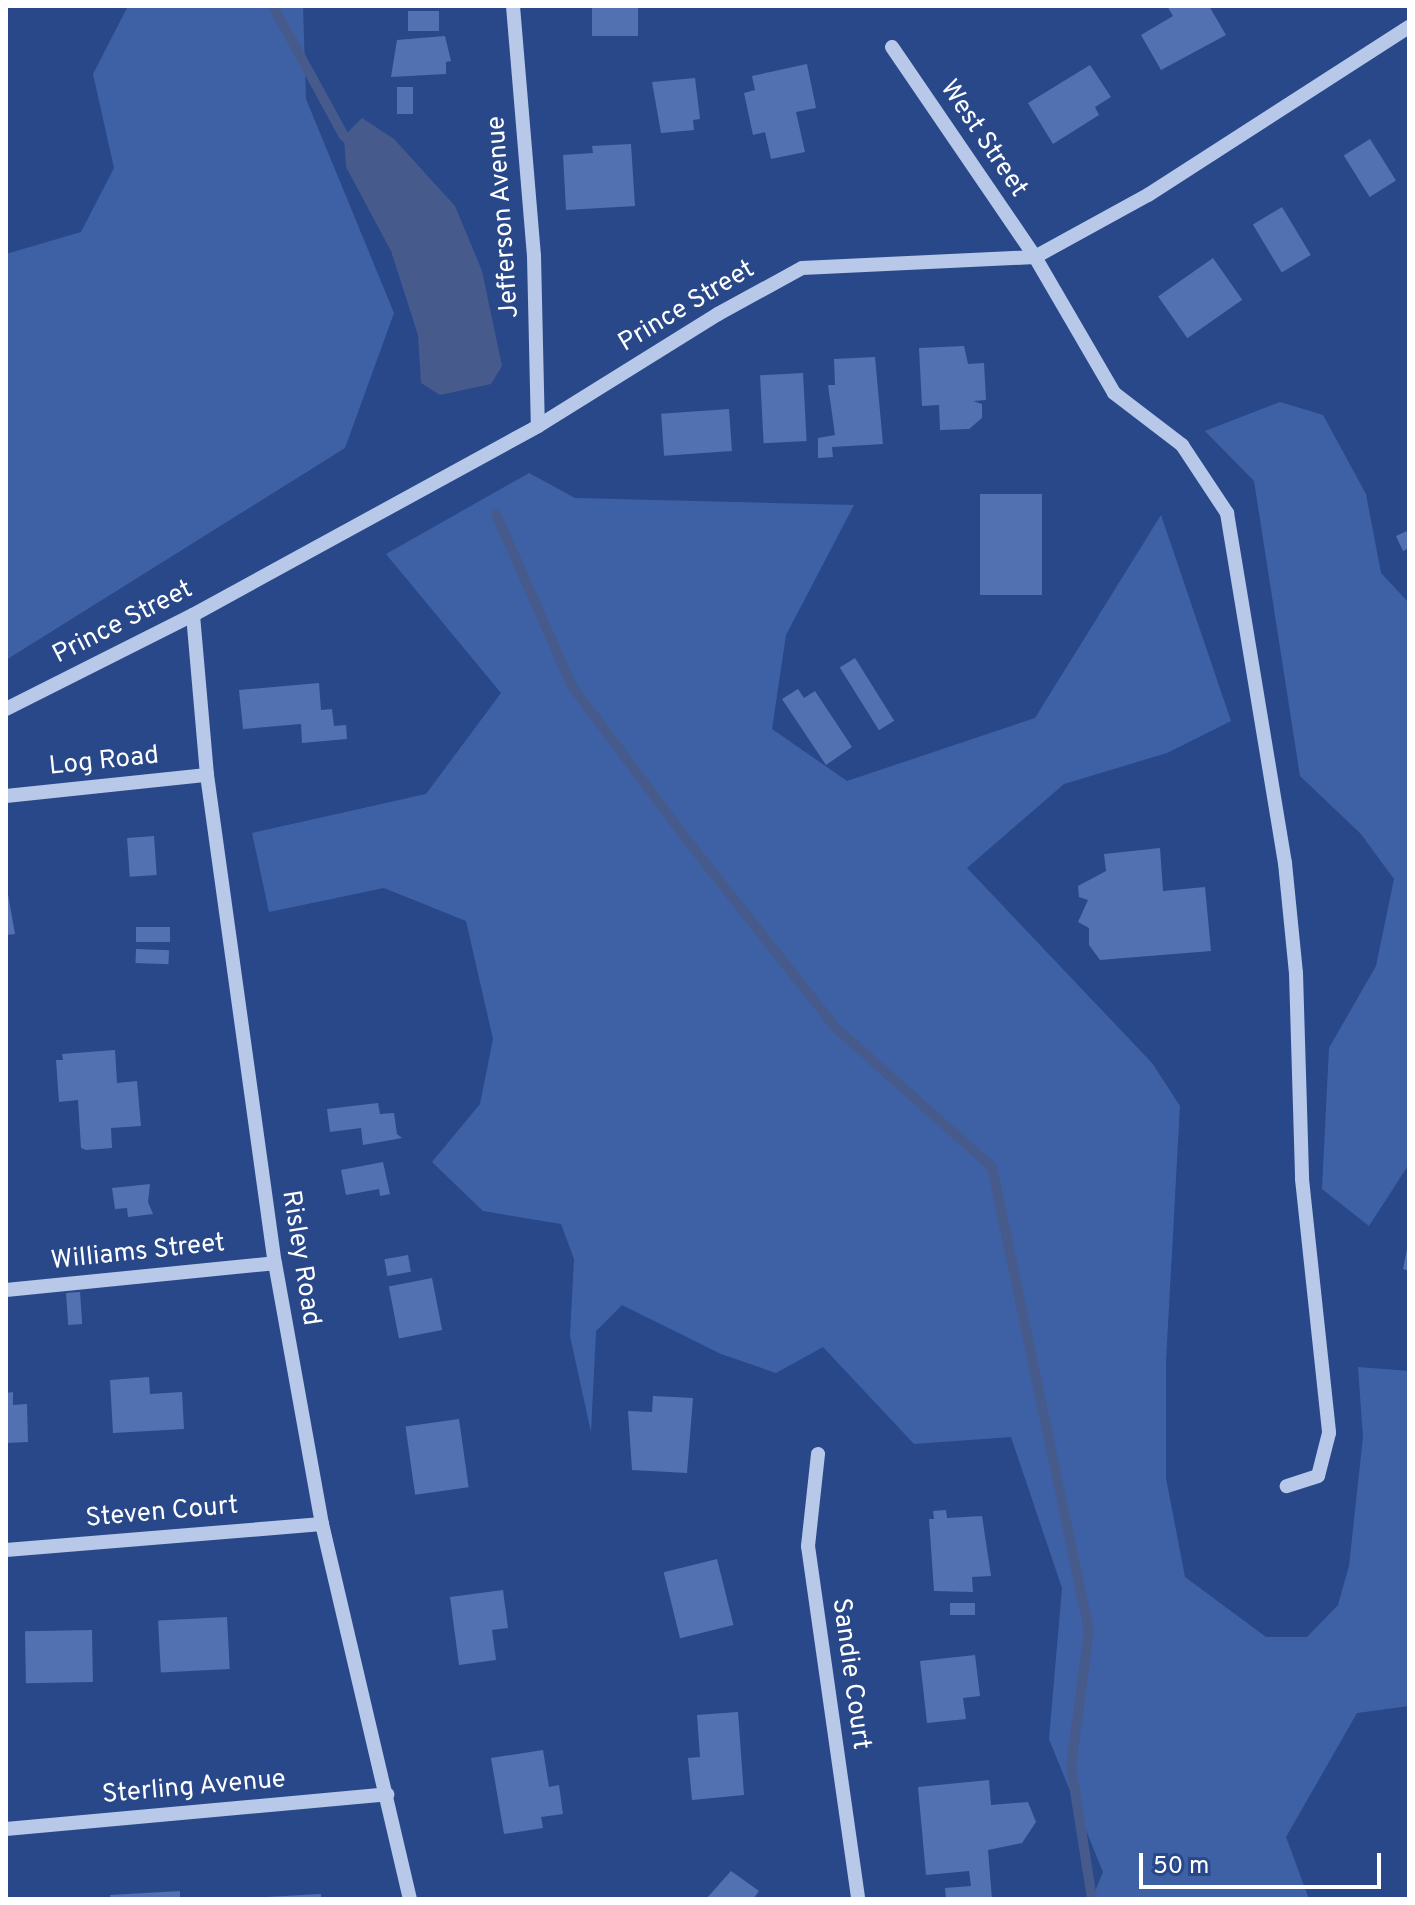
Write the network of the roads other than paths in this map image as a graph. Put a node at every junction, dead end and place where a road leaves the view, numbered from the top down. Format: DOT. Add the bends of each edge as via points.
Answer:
graph roads {
  1 [pos="513,6"];
  2 [pos="1409,27"];
  3 [pos="892,47"];
  4 [pos="1035,257"];
  5 [pos="538,426"];
  6 [pos="193,615"];
  7 [pos="6,709"];
  8 [pos="207,775"];
  9 [pos="6,796"];
  10 [pos="275,1263"];
  11 [pos="6,1290"];
  12 [pos="818,1454"];
  13 [pos="1287,1486"];
  14 [pos="322,1524"];
  15 [pos="6,1550"];
  16 [pos="387,1794"];
  17 [pos="6,1829"];
  18 [pos="410,1899"];
  19 [pos="858,1899"];
  1 -- 5 [label="street, Jefferson Avenue" via="534,256"];
  2 -- 4 [label="street, Prince Street" via="1148,195"];
  3 -- 4 [label="street, West Street"];
  4 -- 5 [label="street, Prince Street" via="802,268"];
  4 -- 13 [label="street, West Street" via="1114,393 1182,445 1227,513 1285,863 1296,973 1302,1179 1329,1433 1318,1476"];
  5 -- 6 [label="street, Prince Street"];
  6 -- 7 [label="street, Prince Street"];
  6 -- 8 [label="street, Risley Road"];
  8 -- 9 [label="street, Log Road"];
  8 -- 10 [label="street, Risley Road"];
  10 -- 11 [label="street, Williams Street"];
  10 -- 14 [label="street, Risley Road"];
  12 -- 19 [label="street, Sandie Court" via="808,1546"];
  14 -- 15 [label="street, Steven Court"];
  14 -- 16 [label="street, Risley Road"];
  16 -- 17 [label="street, Sterling Avenue"];
  16 -- 18 [label="street, Risley Road"];
}
